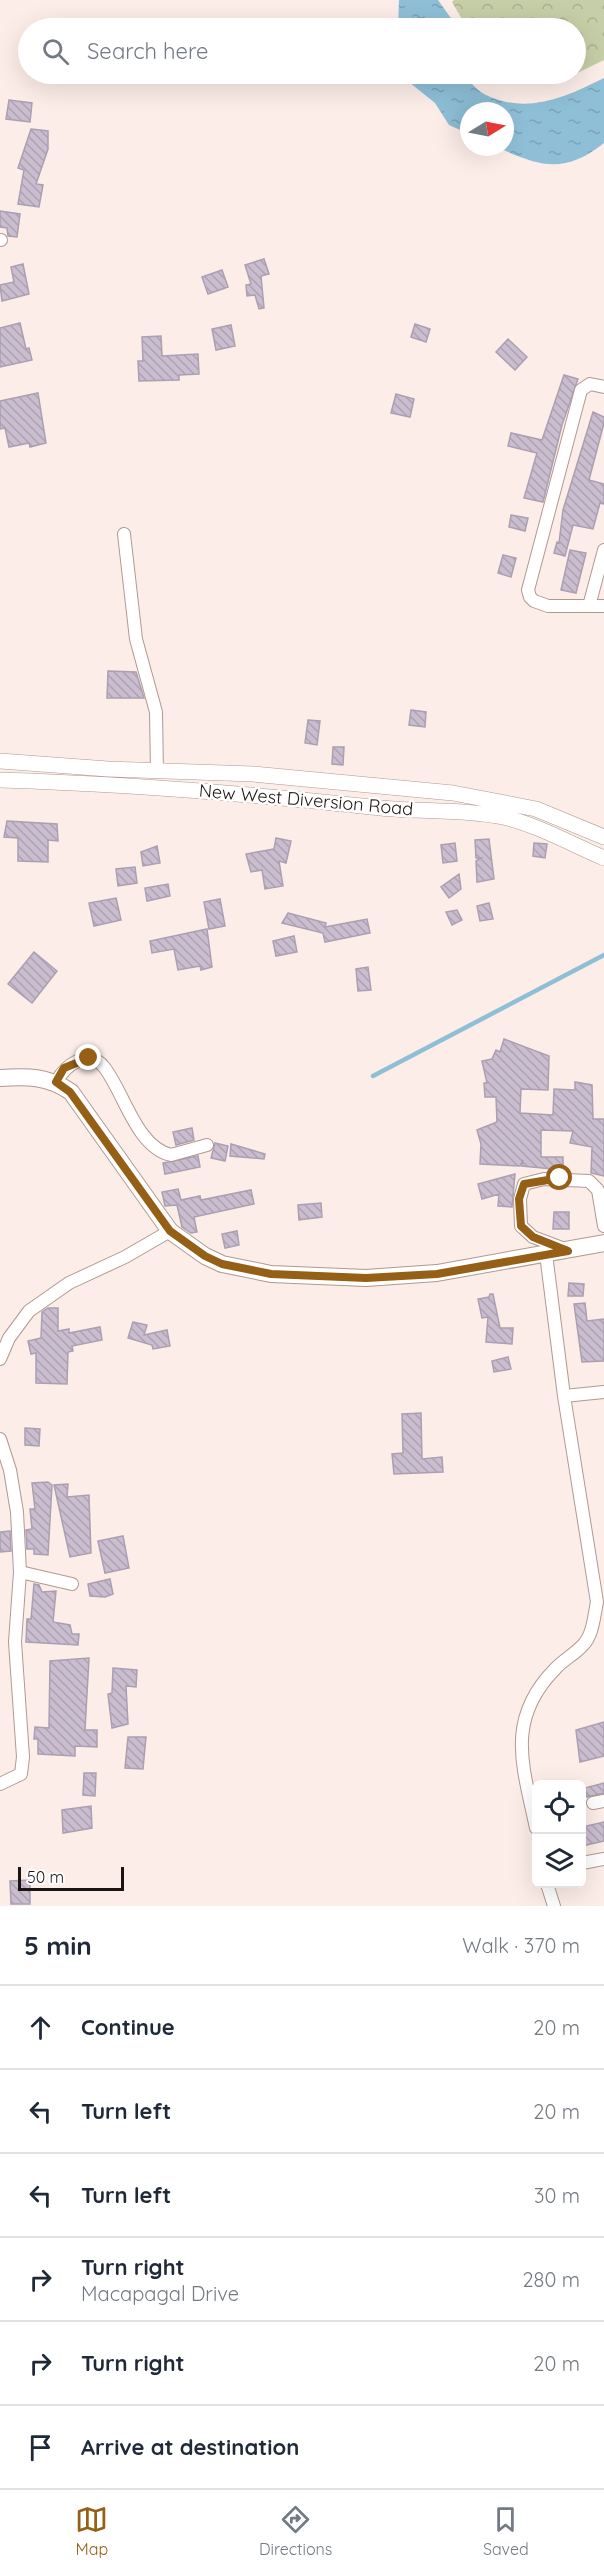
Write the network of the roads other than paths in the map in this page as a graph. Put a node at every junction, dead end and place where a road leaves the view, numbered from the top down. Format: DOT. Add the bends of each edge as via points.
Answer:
graph roads {
  1 [pos="604,387"];
  2 [pos="124,534"];
  3 [pos="604,550"];
  4 [pos="589,606"];
  5 [pos="604,606"];
  6 [pos="0,761"];
  7 [pos="157,771"];
  8 [pos="0,780"];
  9 [pos="604,837"];
  10 [pos="604,858"];
  11 [pos="0,1078"];
  12 [pos="56,1082"];
  13 [pos="207,1145"];
  14 [pos="604,1226"];
  15 [pos="170,1231"];
  16 [pos="604,1243"];
  17 [pos="568,1251"];
  18 [pos="546,1254"];
  19 [pos="0,1359"];
  20 [pos="604,1392"];
  21 [pos="564,1395"];
  22 [pos="0,1439"];
  23 [pos="20,1572"];
  24 [pos="72,1584"];
  25 [pos="0,1784"];
  26 [pos="532,1806"];
  27 [pos="604,1859"];
  28 [pos="586,1862"];
  29 [pos="547,1888"];
  30 [pos="542,1906"];
  31 [pos="554,1906"];
  1 -- 4 [label="street" via="590,384 581,390 528,590 534,602 541,605"];
  2 -- 7 [label="street" via="136,639 156,712"];
  3 -- 4 [label="street"];
  4 -- 5 [label="street"];
  6 -- 7 [label="street, New West Diversion Road"];
  7 -- 9 [label="street, New West Diversion Road" via="253,774 453,793 536,809"];
  8 -- 10 [label="street, New West Diversion Road" via="209,791 482,814 539,829"];
  11 -- 12 [label="main road" via="44,1078"];
  12 -- 13 [label="street" via="64,1068 76,1061 97,1060 129,1113 159,1149 171,1155"];
  12 -- 15 [label="main road" via="70,1092"];
  14 -- 17 [label="street" via="598,1190 589,1181 544,1179 524,1184 519,1199 521,1226 525,1232"];
  15 -- 18 [label="main road" via="222,1264 303,1277 437,1274"];
  15 -- 19 [label="street" via="69,1283 29,1311 9,1338"];
  16 -- 17 [label="main road"];
  17 -- 18 [label="main road"];
  18 -- 21 [label="street"];
  20 -- 21 [label="street"];
  21 -- 26 [label="street" via="597,1602 584,1644 532,1696 522,1727 523,1766"];
  22 -- 23 [label="street" via="17,1512"];
  23 -- 24 [label="street"];
  23 -- 25 [label="street" via="15,1642 23,1766 21,1774"];
  27 -- 28 [label="street"];
  29 -- 30 [label="street"];
  29 -- 31 [label="street"];
}
